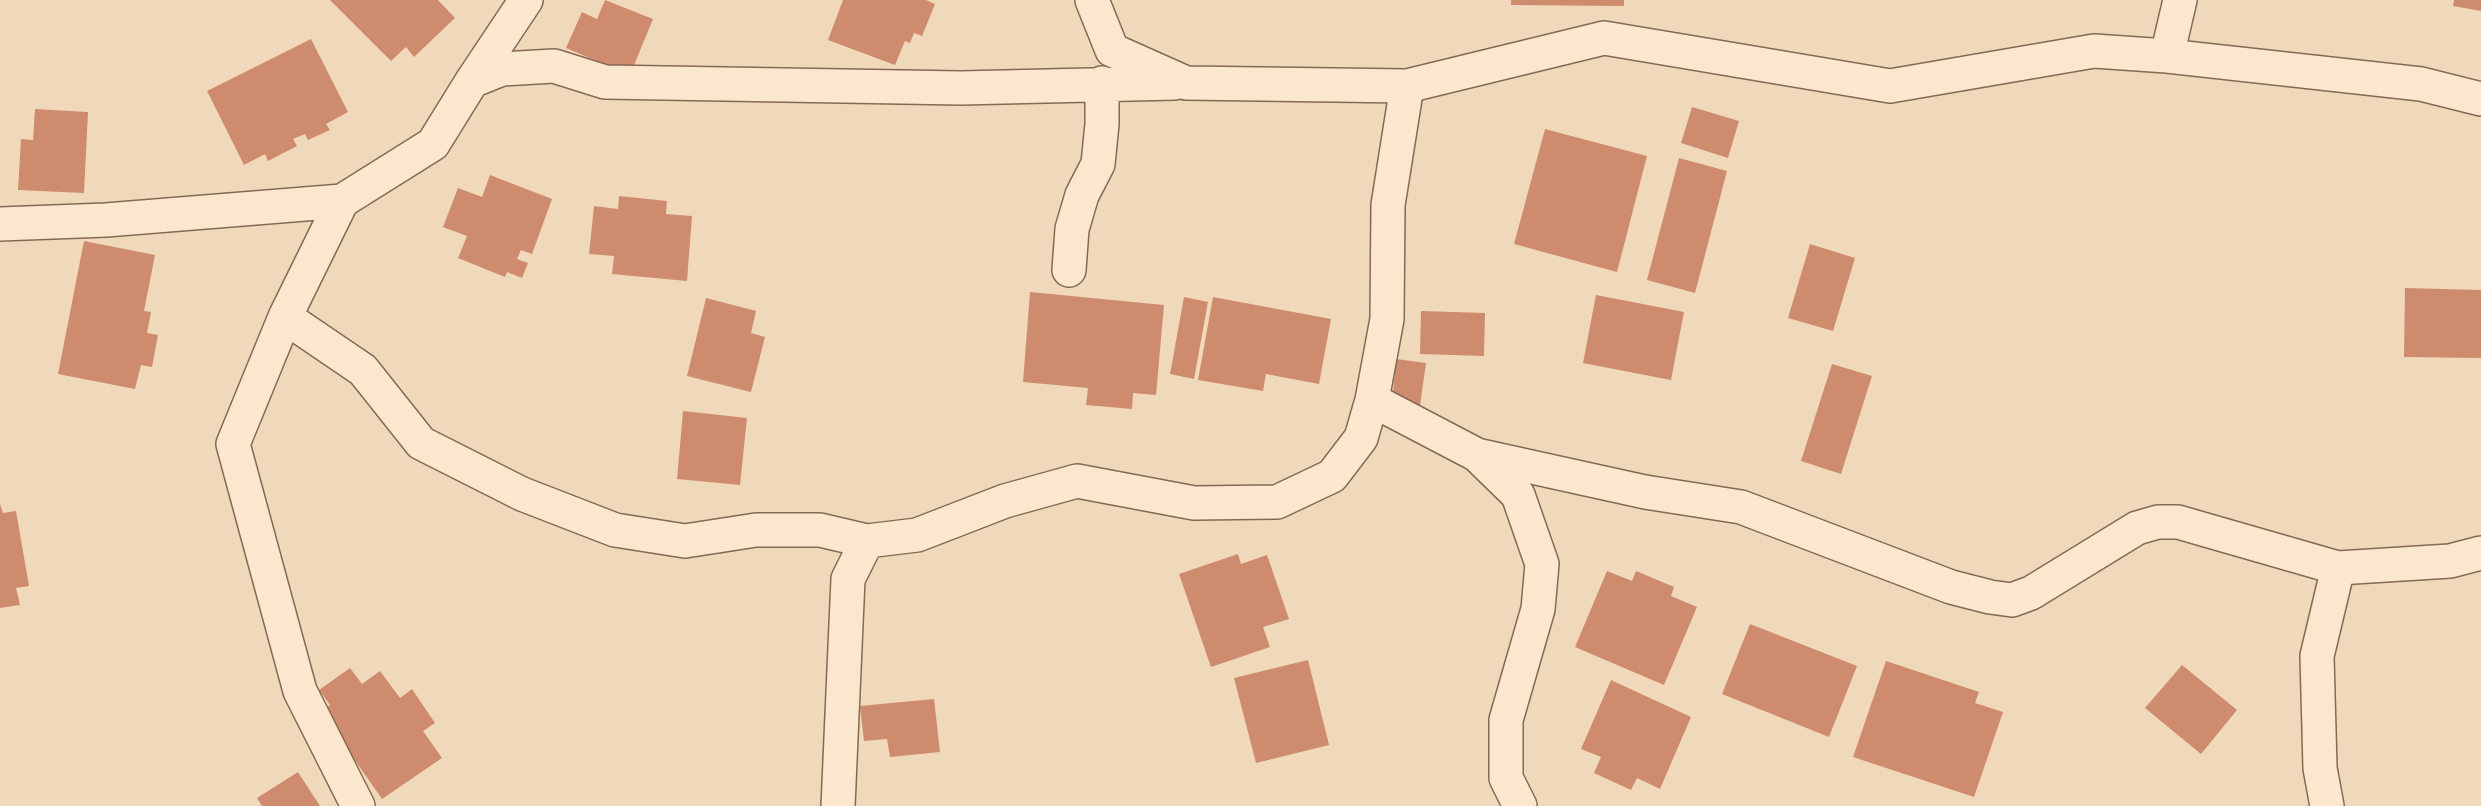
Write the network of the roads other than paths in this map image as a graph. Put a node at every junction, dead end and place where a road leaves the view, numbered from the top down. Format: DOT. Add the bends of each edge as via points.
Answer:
graph roads {
  1 [pos="526,0"];
  2 [pos="1092,0"];
  3 [pos="2180,0"];
  4 [pos="2167,56"];
  5 [pos="472,81"];
  6 [pos="1102,83"];
  7 [pos="1186,83"];
  8 [pos="1407,86"];
  9 [pos="2481,99"];
  10 [pos="342,201"];
  11 [pos="0,224"];
  12 [pos="1069,270"];
  13 [pos="285,317"];
  14 [pos="1372,399"];
  15 [pos="1477,455"];
  16 [pos="867,541"];
  17 [pos="2481,554"];
  18 [pos="2338,568"];
  19 [pos="358,806"];
  20 [pos="838,806"];
  21 [pos="1520,806"];
  22 [pos="2327,806"];
  1 -- 5 [label="street"];
  2 -- 7 [label="street" via="1112,50"];
  3 -- 4 [label="street"];
  4 -- 8 [label="street" via="2094,51 1890,86 1604,38"];
  4 -- 9 [label="street" via="2421,84"];
  5 -- 6 [label="street" via="502,69 554,66 605,82 961,88"];
  5 -- 10 [label="street" via="433,144"];
  6 -- 7 [label="street"];
  6 -- 12 [label="street" via="1098,165 1082,195 1072,229"];
  7 -- 8 [label="street"];
  8 -- 14 [label="street" via="1388,205 1387,319"];
  10 -- 11 [label="street" via="106,220"];
  10 -- 13 [label="street"];
  13 -- 16 [label="street" via="363,370 421,443 522,494 604,526 685,541 756,530 820,530"];
  13 -- 19 [label="street" via="233,444 300,691"];
  14 -- 15 [label="street"];
  14 -- 16 [label="street" via="1361,438 1332,476 1277,502 1194,503 1077,482 1005,501 917,535"];
  15 -- 18 [label="street" via="1645,492 1741,507 1951,588 1990,597 2013,600 2031,593 2137,528 2158,522 2178,522"];
  15 -- 21 [label="street" via="1518,495 1542,564 1538,609 1506,720 1506,778"];
  16 -- 20 [label="street" via="848,579"];
  17 -- 18 [label="street" via="2450,561"];
  18 -- 22 [label="street" via="2317,656 2320,768"];
}
